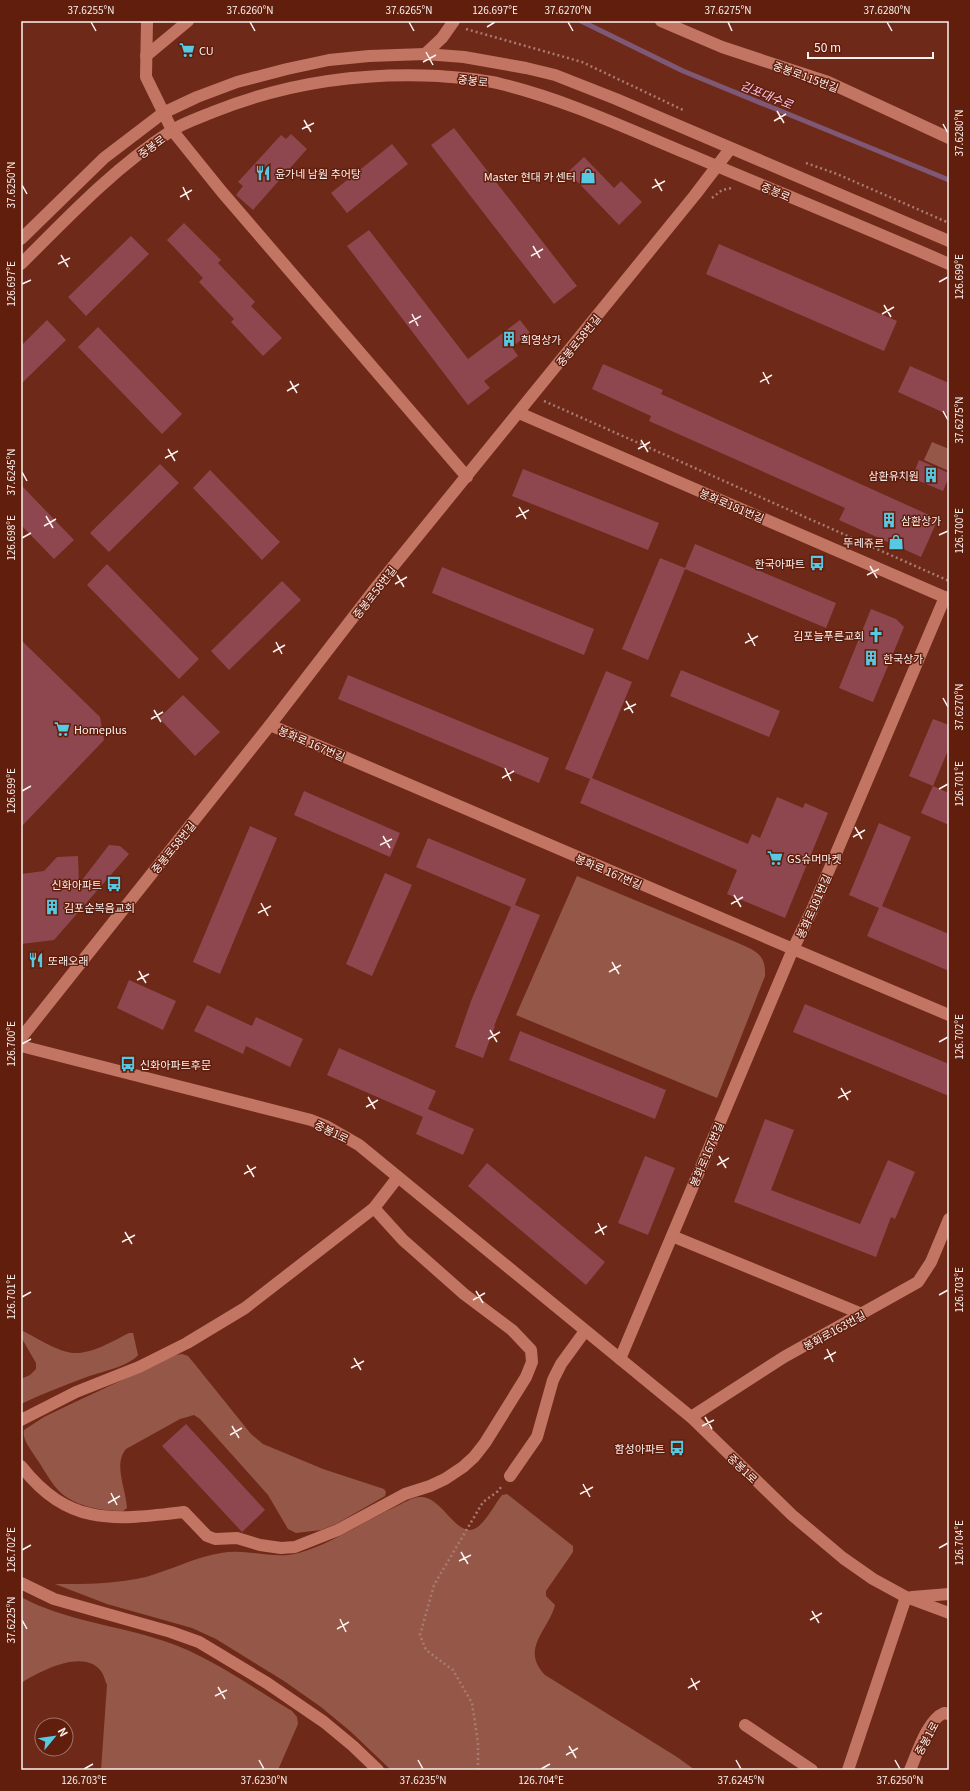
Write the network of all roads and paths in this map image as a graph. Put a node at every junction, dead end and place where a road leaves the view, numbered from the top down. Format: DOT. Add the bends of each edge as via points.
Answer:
graph roads {
  1 [pos="147,21"];
  2 [pos="188,21"];
  3 [pos="661,21"];
  4 [pos="453,23"];
  5 [pos="425,54"];
  6 [pos="146,56"];
  7 [pos="163,113"];
  8 [pos="172,130"];
  9 [pos="949,138"];
  10 [pos="730,149"];
  11 [pos="718,167"];
  12 [pos="738,191"];
  13 [pos="708,201"];
  14 [pos="21,238"];
  15 [pos="949,241"];
  16 [pos="21,264"];
  17 [pos="949,264"];
  18 [pos="541,400"];
  19 [pos="519,413"];
  20 [pos="467,477"];
  21 [pos="949,581"];
  22 [pos="947,598"];
  23 [pos="270,725"];
  24 [pos="792,950"];
  25 [pos="949,1015"];
  26 [pos="21,1038"];
  27 [pos="21,1046"];
  28 [pos="398,1177"];
  29 [pos="374,1208"];
  30 [pos="949,1220"];
  31 [pos="672,1236"];
  32 [pos="862,1314"];
  33 [pos="585,1331"];
  34 [pos="620,1359"];
  35 [pos="690,1417"];
  36 [pos="21,1420"];
  37 [pos="21,1466"];
  38 [pos="510,1476"];
  39 [pos="21,1583"];
  40 [pos="949,1594"];
  41 [pos="906,1597"];
  42 [pos="949,1613"];
  43 [pos="949,1714"];
  44 [pos="745,1724"];
  45 [pos="378,1770"];
  46 [pos="478,1770"];
  47 [pos="812,1770"];
  48 [pos="848,1770"];
  49 [pos="910,1770"];
  1 -- 6 [label="street"];
  2 -- 6 [label="street"];
  3 -- 9 [label="street, 중봉로115번길" via="722,47 828,82"];
  4 -- 5 [label="street"];
  5 -- 7 [label="street, 중봉로" via="356,57 287,69 230,84"];
  5 -- 10 [label="street, 중봉로" via="464,57 555,75"];
  6 -- 7 [label="street" via="146,77"];
  7 -- 8 [label="street"];
  7 -- 14 [label="street, 중봉로" via="104,158"];
  8 -- 11 [label="street, 중봉로" via="229,105 277,90 328,80 412,75 462,78 499,83 570,105"];
  8 -- 16 [label="street, 중봉로" via="122,167 90,195"];
  8 -- 20 [label="street" via="222,192"];
  10 -- 11 [label="street, 중봉로58번길"];
  10 -- 15 [label="street, 중봉로"];
  11 -- 17 [label="street, 중봉로"];
  11 -- 19 [label="street, 중봉로58번길"];
  12 -- 13 [label="path" via="732,188 722,190"];
  18 -- 21 [label="path"];
  19 -- 20 [label="street, 중봉로58번길"];
  19 -- 22 [label="street, 봉화로181번길"];
  20 -- 23 [label="street, 중봉로58번길" via="378,585"];
  22 -- 24 [label="street, 봉화로181번길" via="812,910"];
  23 -- 24 [label="street, 봉화로 167번길"];
  23 -- 26 [label="street, 중봉로58번길"];
  24 -- 25 [label="street, 봉화로 167번길"];
  24 -- 31 [label="street, 봉화로167번길"];
  27 -- 28 [label="street, 중봉1로" via="311,1120 359,1145"];
  28 -- 29 [label="street"];
  28 -- 33 [label="street, 중봉1로"];
  29 -- 36 [label="street" via="245,1308 214,1328 139,1367 84,1389"];
  29 -- 37 [label="street" via="409,1245 464,1294 512,1330 531,1350 532,1362 526,1376 485,1443 463,1468 440,1481 405,1494 308,1544 295,1548 281,1548 237,1538 214,1539 207,1536 184,1512 125,1518 100,1517 80,1512 56,1501"];
  30 -- 32 [label="street, 봉화로163번길" via="931,1262 918,1282"];
  31 -- 32 [label="street"];
  31 -- 34 [label="street, 봉화로167번길"];
  32 -- 35 [label="street, 봉화로163번길" via="784,1357"];
  33 -- 34 [label="street, 중봉1로"];
  33 -- 38 [label="street" via="561,1364 553,1380 537,1437"];
  34 -- 35 [label="street, 중봉1로"];
  35 -- 41 [label="street, 중봉1로" via="792,1515 843,1558 873,1579"];
  38 -- 46 [label="path" via="497,1492 483,1502 434,1585 420,1635 426,1650 452,1670 472,1703 478,1743"];
  39 -- 45 [label="street" via="54,1599 199,1642 268,1683 324,1722"];
  40 -- 41 [label="street"];
  41 -- 42 [label="street, 중봉1로"];
  41 -- 48 [label="street"];
  43 -- 49 [label="street, 중봉1로" via="944,1713 935,1720 916,1753"];
  44 -- 47 [label="street"];
}
